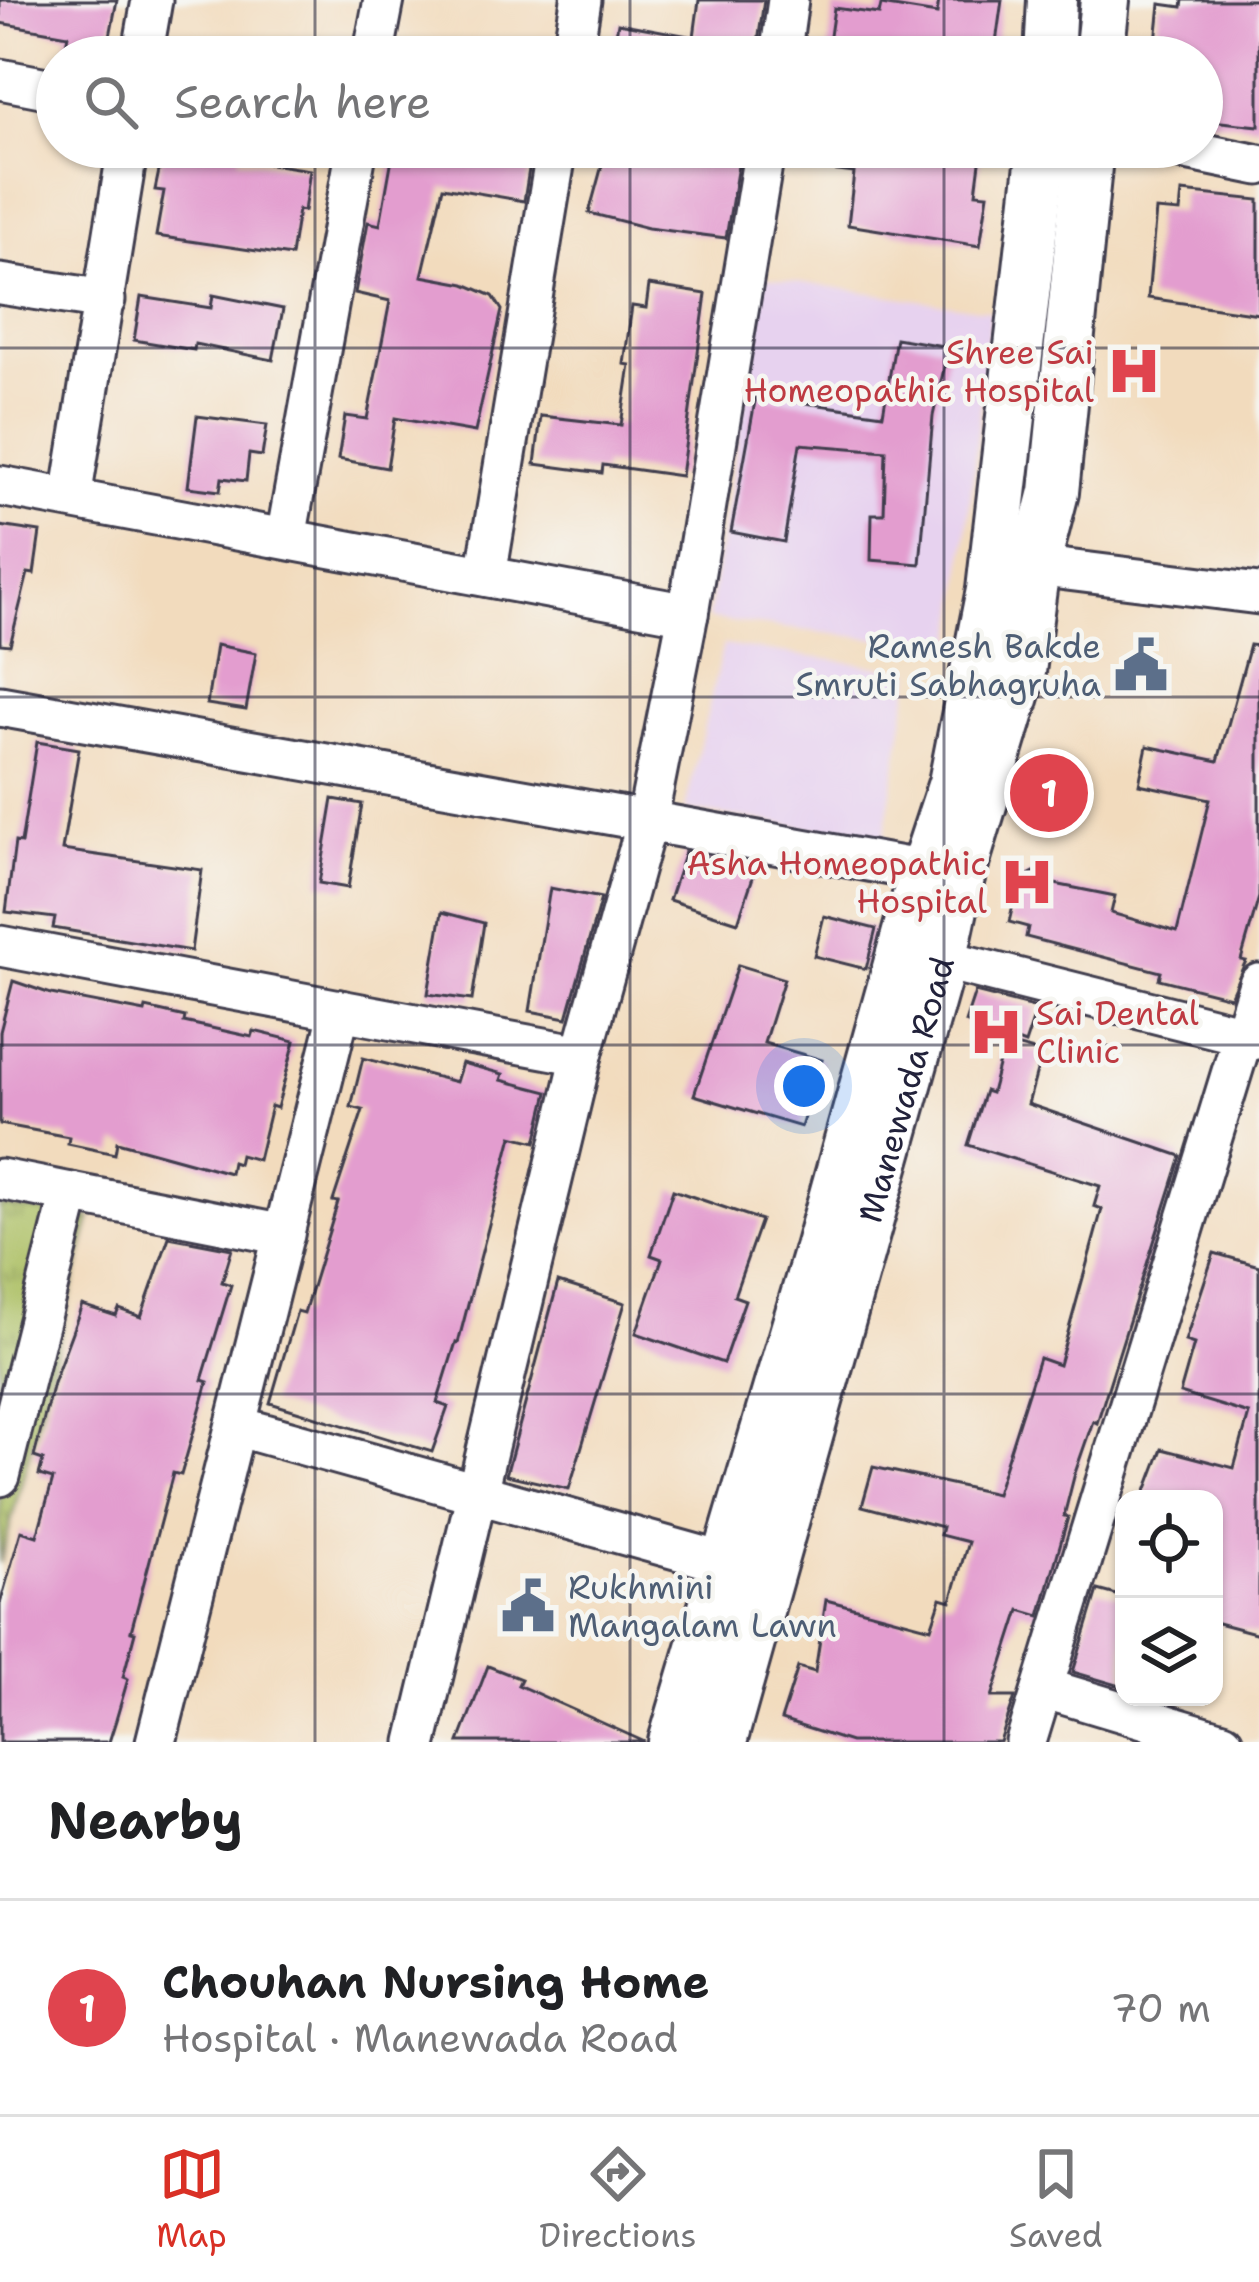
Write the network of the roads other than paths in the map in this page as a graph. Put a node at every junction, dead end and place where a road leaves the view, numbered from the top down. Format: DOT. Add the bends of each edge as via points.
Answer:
graph roads {
  1 [pos="152,0"];
  2 [pos="384,0"];
  3 [pos="581,0"];
  4 [pos="788,0"];
  5 [pos="1052,0"];
  6 [pos="1105,0"];
  7 [pos="146,36"];
  8 [pos="377,36"];
  9 [pos="575,36"];
  10 [pos="783,36"];
  11 [pos="1050,36"];
  12 [pos="1101,36"];
  13 [pos="0,79"];
  14 [pos="36,86"];
  15 [pos="1223,158"];
  16 [pos="1259,165"];
  17 [pos="125,168"];
  18 [pos="353,168"];
  19 [pos="554,168"];
  20 [pos="762,168"];
  21 [pos="1040,168"];
  22 [pos="1087,168"];
  23 [pos="0,284"];
  24 [pos="105,300"];
  25 [pos="0,486"];
  26 [pos="71,498"];
  27 [pos="286,538"];
  28 [pos="1035,566"];
  29 [pos="486,576"];
  30 [pos="1259,594"];
  31 [pos="688,614"];
  32 [pos="0,706"];
  33 [pos="647,821"];
  34 [pos="942,874"];
  35 [pos="0,946"];
  36 [pos="922,955"];
  37 [pos="1259,983"];
  38 [pos="340,1010"];
  39 [pos="1252,1037"];
  40 [pos="582,1054"];
  41 [pos="0,1179"];
  42 [pos="71,1193"];
  43 [pos="284,1235"];
  44 [pos="236,1426"];
  45 [pos="0,1476"];
  46 [pos="477,1492"];
  47 [pos="726,1563"];
  48 [pos="1042,1688"];
  49 [pos="156,1742"];
  50 [pos="417,1742"];
  51 [pos="673,1742"];
  52 [pos="722,1742"];
  53 [pos="1026,1742"];
  54 [pos="1223,1742"];
  1 -- 7 [label="street"];
  2 -- 8 [label="street"];
  3 -- 9 [label="street"];
  4 -- 10 [label="street"];
  5 -- 11 [label="street"];
  6 -- 12 [label="street"];
  13 -- 14 [label="street"];
  15 -- 16 [label="street"];
  17 -- 24 [label="street"];
  18 -- 27 [label="street"];
  19 -- 29 [label="street"];
  20 -- 31 [label="street"];
  21 -- 34 [label="street" via="991,590"];
  22 -- 28 [label="street, Manewada Road" via="1054,492"];
  23 -- 24 [label="street"];
  24 -- 26 [label="street"];
  25 -- 26 [label="street"];
  26 -- 27 [label="street"];
  27 -- 29 [label="street"];
  28 -- 30 [label="street"];
  28 -- 34 [label="street, Manewada Road" via="1020,680"];
  29 -- 31 [label="street"];
  31 -- 33 [label="street"];
  32 -- 33 [label="street"];
  33 -- 34 [label="street"];
  33 -- 40 [label="street"];
  34 -- 36 [label="street, Manewada Road"];
  35 -- 38 [label="street"];
  36 -- 39 [label="street"];
  36 -- 47 [label="street"];
  36 -- 52 [label="street, Manewada Road"];
  37 -- 39 [label="street"];
  38 -- 40 [label="street"];
  38 -- 43 [label="street"];
  39 -- 48 [label="street"];
  40 -- 46 [label="street"];
  41 -- 42 [label="street"];
  42 -- 43 [label="street"];
  42 -- 45 [label="street"];
  43 -- 44 [label="street"];
  44 -- 46 [label="street"];
  44 -- 49 [label="street"];
  46 -- 47 [label="street"];
  46 -- 50 [label="street"];
  47 -- 51 [label="street"];
  48 -- 53 [label="street"];
  48 -- 54 [label="street"];
}
